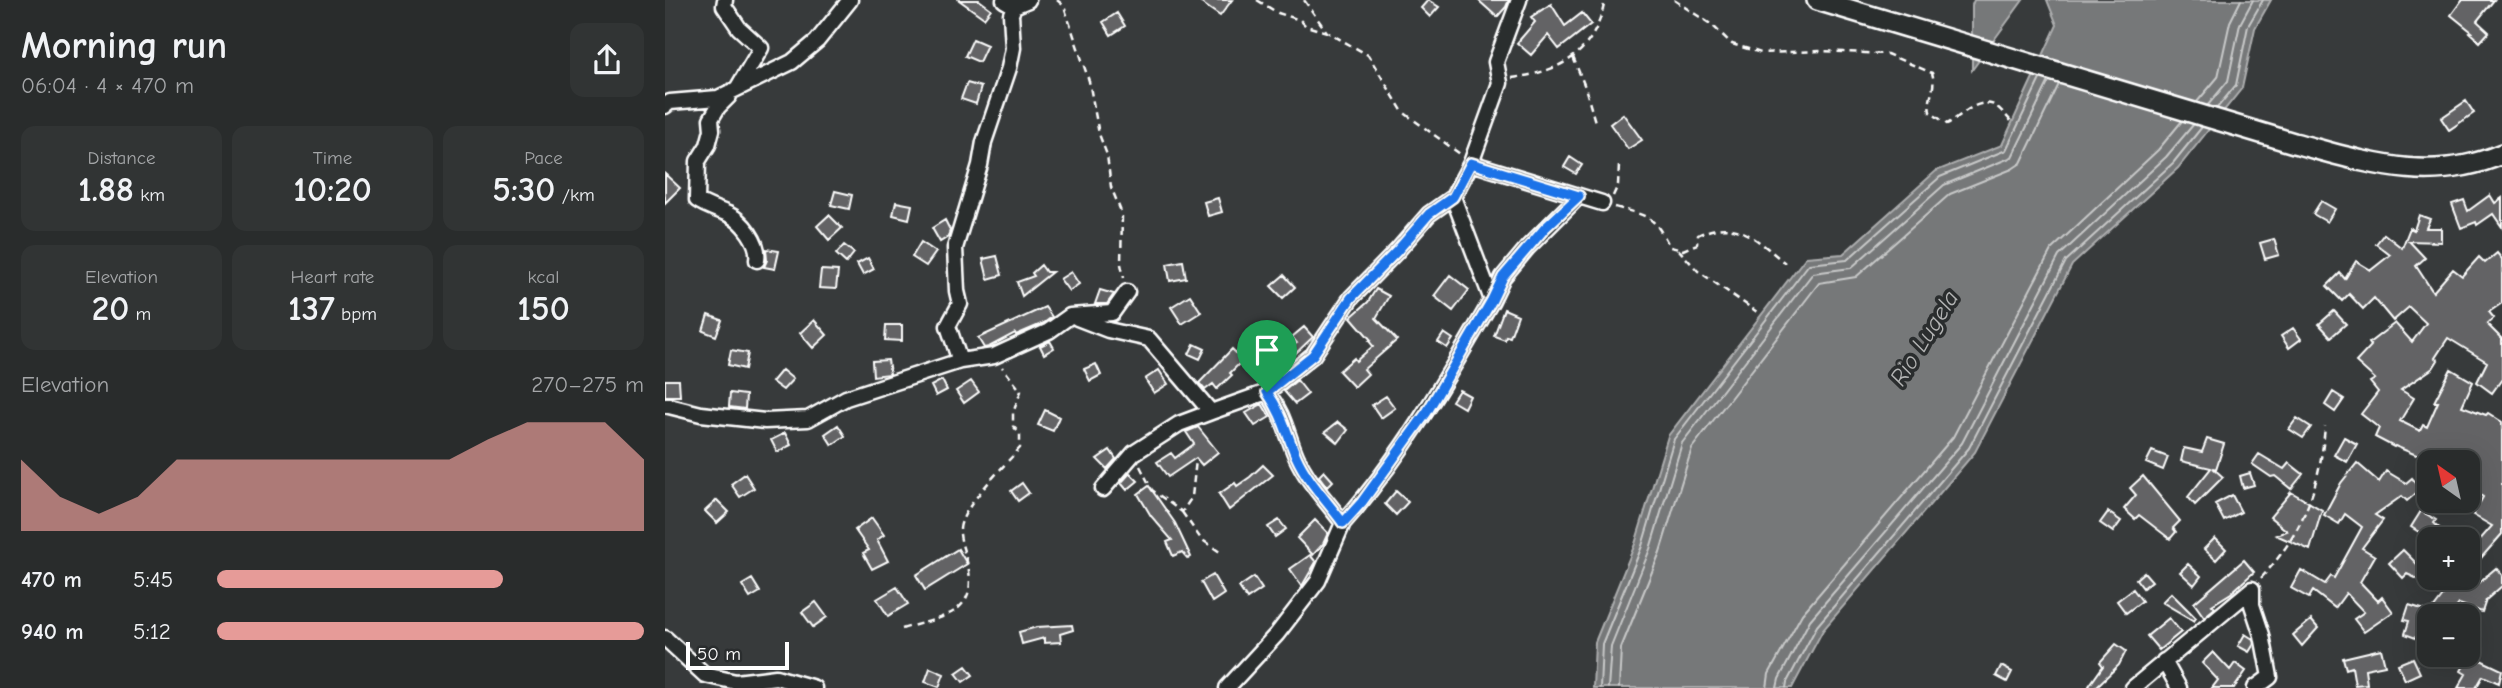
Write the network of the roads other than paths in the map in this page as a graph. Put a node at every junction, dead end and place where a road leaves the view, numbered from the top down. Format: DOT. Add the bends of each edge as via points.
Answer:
graph roads {
  1 [pos="725,0"];
  2 [pos="850,0"];
  3 [pos="1519,0"];
  4 [pos="1817,0"];
  5 [pos="1015,2"];
  6 [pos="737,88"];
  7 [pos="665,106"];
  8 [pos="2502,154"];
  9 [pos="1471,163"];
  10 [pos="1579,196"];
  11 [pos="1453,197"];
  12 [pos="1602,203"];
  13 [pos="757,260"];
  14 [pos="1127,292"];
  15 [pos="1492,300"];
  16 [pos="1070,316"];
  17 [pos="960,361"];
  18 [pos="1267,392"];
  19 [pos="665,405"];
  20 [pos="1211,412"];
  21 [pos="1103,489"];
  22 [pos="1343,523"];
  23 [pos="665,638"];
  24 [pos="2164,661"];
  25 [pos="814,688"];
  26 [pos="1227,688"];
  27 [pos="2133,688"];
  28 [pos="2179,688"];
  29 [pos="2255,688"];
  1 -- 6 [label="street" via="724,6 739,29 761,48"];
  2 -- 6 [label="street" via="801,56"];
  3 -- 9 [label="street" via="1496,62 1500,83"];
  4 -- 8 [label="main road" via="2294,143 2397,169 2445,170"];
  5 -- 17 [label="street" via="1009,68 955,248 960,304 947,326"];
  6 -- 7 [label="street" via="718,98"];
  6 -- 13 [label="street" via="711,119 708,145 698,161 697,200 742,225 756,244"];
  9 -- 10 [label="street"];
  9 -- 11 [label="street"];
  10 -- 12 [label="street"];
  10 -- 15 [label="street" via="1528,247 1503,277"];
  11 -- 15 [label="street"];
  11 -- 18 [label="street" via="1429,214 1351,298 1313,355"];
  14 -- 16 [label="street" via="1112,313"];
  15 -- 22 [label="street" via="1427,412"];
  16 -- 17 [label="street" via="994,356"];
  16 -- 20 [label="street" via="1149,339"];
  17 -- 19 [label="street" via="846,398 808,419 765,421"];
  18 -- 20 [label="street"];
  18 -- 22 [label="street" via="1281,412 1306,475"];
  20 -- 21 [label="street" via="1179,424 1134,453"];
  22 -- 26 [label="street" via="1318,581"];
  23 -- 25 [label="street" via="705,675 736,682 776,677"];
  24 -- 27 [label="street"];
  24 -- 28 [label="street"];
  24 -- 29 [label="street" via="2252,589 2270,677"];
}
